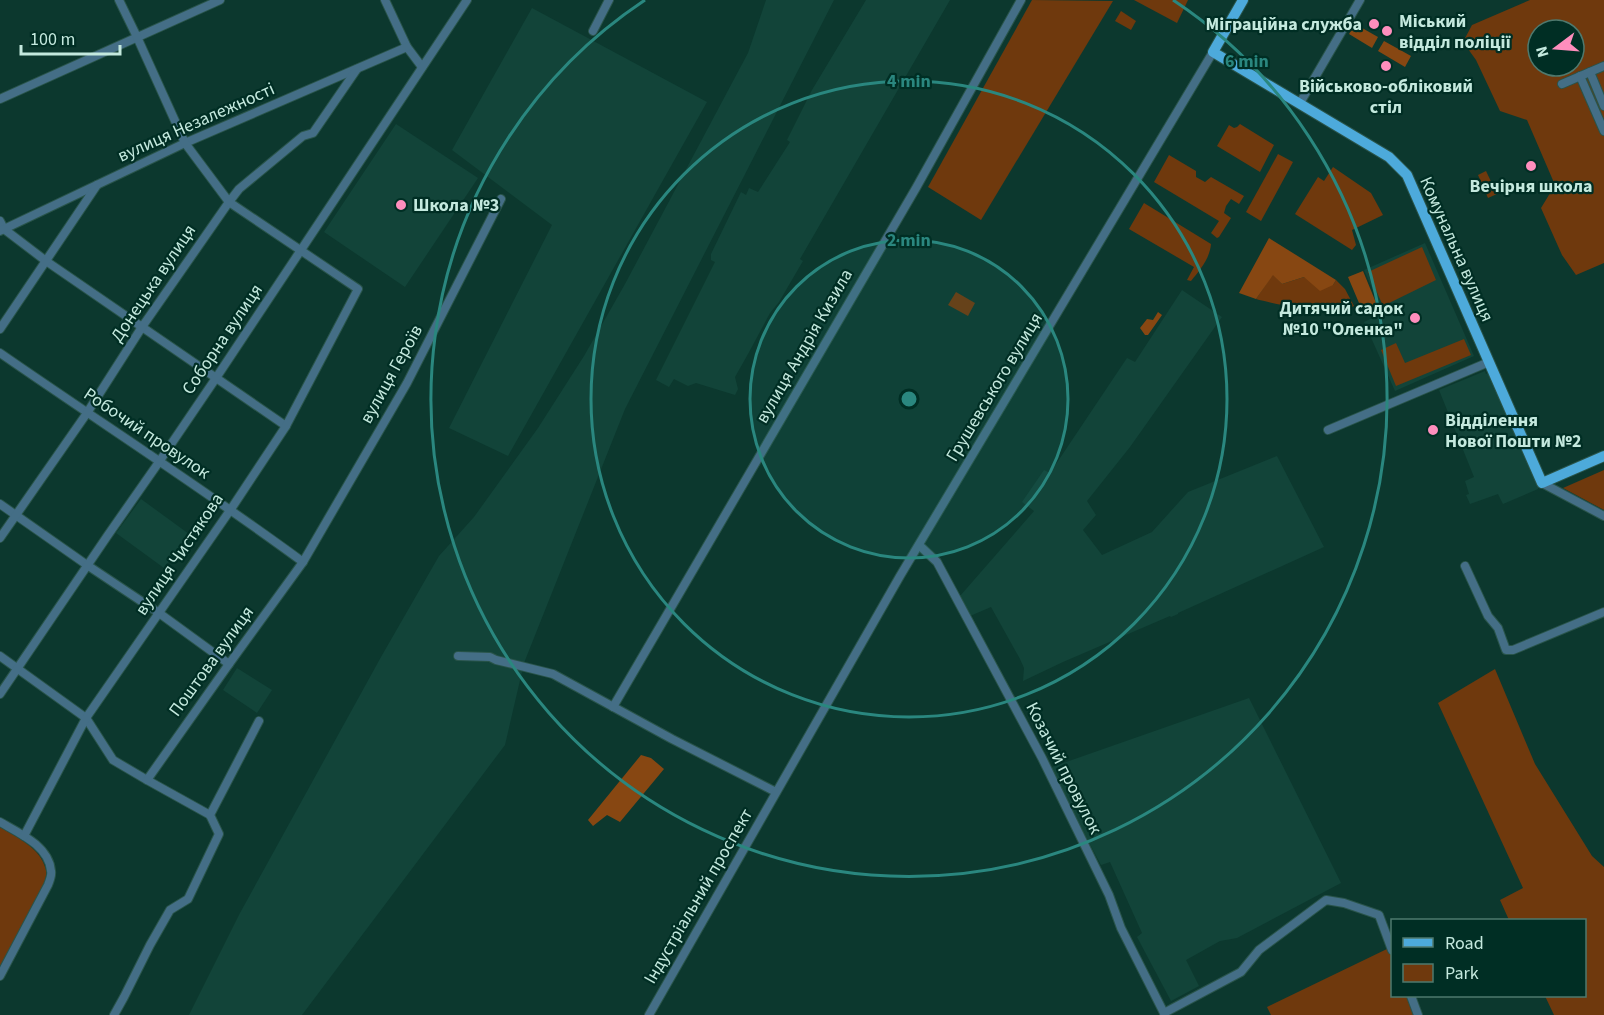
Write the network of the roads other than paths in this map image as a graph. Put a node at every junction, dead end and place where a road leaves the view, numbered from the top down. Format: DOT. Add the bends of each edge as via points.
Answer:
graph roads {
  1 [pos="119,0"];
  2 [pos="220,0"];
  3 [pos="385,0"];
  4 [pos="467,0"];
  5 [pos="609,0"];
  6 [pos="1021,0"];
  7 [pos="1243,0"];
  8 [pos="1360,0"];
  9 [pos="593,31"];
  10 [pos="137,37"];
  11 [pos="407,47"];
  12 [pos="1212,52"];
  13 [pos="1604,66"];
  14 [pos="422,67"];
  15 [pos="357,69"];
  16 [pos="1590,72"];
  17 [pos="1586,74"];
  18 [pos="1576,78"];
  19 [pos="1581,78"];
  20 [pos="1562,84"];
  21 [pos="0,99"];
  22 [pos="1300,103"];
  23 [pos="1604,106"];
  24 [pos="1604,131"];
  25 [pos="185,143"];
  26 [pos="98,184"];
  27 [pos="501,199"];
  28 [pos="229,202"];
  29 [pos="1,227"];
  30 [pos="301,250"];
  31 [pos="46,261"];
  32 [pos="142,327"];
  33 [pos="0,328"];
  34 [pos="0,353"];
  35 [pos="1489,362"];
  36 [pos="216,378"];
  37 [pos="87,413"];
  38 [pos="286,426"];
  39 [pos="1328,430"];
  40 [pos="1604,456"];
  41 [pos="159,462"];
  42 [pos="1542,483"];
  43 [pos="0,504"];
  44 [pos="231,509"];
  45 [pos="16,515"];
  46 [pos="1604,516"];
  47 [pos="0,538"];
  48 [pos="919,545"];
  49 [pos="303,562"];
  50 [pos="87,566"];
  51 [pos="1465,566"];
  52 [pos="1604,612"];
  53 [pos="159,613"];
  54 [pos="0,656"];
  55 [pos="458,656"];
  56 [pos="229,664"];
  57 [pos="18,668"];
  58 [pos="0,694"];
  59 [pos="613,706"];
  60 [pos="86,718"];
  61 [pos="259,720"];
  62 [pos="147,780"];
  63 [pos="776,792"];
  64 [pos="210,814"];
  65 [pos="0,822"];
  66 [pos="24,836"];
  67 [pos="1391,947"];
  68 [pos="0,976"];
  69 [pos="1411,997"];
  70 [pos="1164,1014"];
  71 [pos="114,1015"];
  72 [pos="649,1015"];
  73 [pos="1418,1015"];
  1 -- 10 [label="street"];
  2 -- 10 [label="street"];
  3 -- 11 [label="street"];
  4 -- 14 [label="street, Соборна вулиця"];
  5 -- 9 [label="street"];
  6 -- 59 [label="street, вулиця Андрія Кизила" via="916,188"];
  7 -- 12 [label="main road, Грушевського вулиця"];
  8 -- 22 [label="street"];
  10 -- 21 [label="street"];
  10 -- 25 [label="street"];
  11 -- 14 [label="street"];
  11 -- 15 [label="street, вулиця Незалежності"];
  12 -- 22 [label="main road, Комунальна вулиця"];
  12 -- 48 [label="street, Грушевського вулиця"];
  13 -- 16 [label="street"];
  14 -- 30 [label="street, Соборна вулиця"];
  15 -- 25 [label="street, вулиця Незалежності"];
  15 -- 28 [label="street, Донецька вулиця" via="313,133 303,135"];
  16 -- 17 [label="street"];
  16 -- 23 [label="street"];
  18 -- 20 [label="street"];
  19 -- 24 [label="street"];
  22 -- 35 [label="main road, Комунальна вулиця" via="1389,157 1407,175"];
  25 -- 26 [label="street, вулиця Незалежності"];
  25 -- 28 [label="street"];
  26 -- 29 [label="street, вулиця Незалежності"];
  26 -- 31 [label="street"];
  27 -- 49 [label="street, вулиця Героїв" via="407,383"];
  28 -- 30 [label="street"];
  28 -- 32 [label="street, Донецька вулиця"];
  29 -- 31 [label="street"];
  30 -- 36 [label="street, Соборна вулиця"];
  30 -- 38 [label="street, вулиця Чистякова" via="358,289"];
  31 -- 32 [label="street"];
  31 -- 33 [label="street"];
  32 -- 36 [label="street"];
  32 -- 37 [label="street, Донецька вулиця"];
  34 -- 37 [label="street, Робочий провулок"];
  35 -- 39 [label="street"];
  35 -- 42 [label="main road, Комунальна вулиця"];
  36 -- 38 [label="street"];
  36 -- 41 [label="street, Соборна вулиця"];
  37 -- 41 [label="street, Робочий провулок"];
  37 -- 45 [label="street, Донецька вулиця"];
  38 -- 44 [label="street, вулиця Чистякова"];
  40 -- 42 [label="main road"];
  41 -- 44 [label="street, Робочий провулок"];
  41 -- 50 [label="street, Соборна вулиця"];
  42 -- 46 [label="street"];
  43 -- 45 [label="street"];
  44 -- 49 [label="street, Робочий провулок"];
  44 -- 53 [label="street, вулиця Чистякова"];
  45 -- 47 [label="street, Донецька вулиця"];
  45 -- 50 [label="street"];
  48 -- 63 [label="street, Грушевського вулиця"];
  48 -- 70 [label="street, Козачий провулок" via="937,562 1042,758"];
  49 -- 56 [label="street, Поштова вулиця"];
  50 -- 53 [label="street"];
  50 -- 57 [label="street, Соборна вулиця"];
  51 -- 52 [label="street" via="1506,650"];
  53 -- 56 [label="street"];
  53 -- 60 [label="street, вулиця Чистякова"];
  54 -- 57 [label="street"];
  55 -- 59 [label="street" via="490,657 553,674"];
  56 -- 62 [label="street, Поштова вулиця"];
  57 -- 58 [label="street, Соборна вулиця"];
  57 -- 60 [label="street"];
  59 -- 63 [label="street"];
  60 -- 62 [label="street" via="113,760"];
  60 -- 66 [label="street, вулиця Чистякова"];
  61 -- 64 [label="street"];
  62 -- 64 [label="street"];
  63 -- 72 [label="street, Індустріальний проспект"];
  64 -- 71 [label="street" via="219,834 188,899 170,910"];
  65 -- 66 [label="street"];
  66 -- 68 [label="street" via="39,848 52,872"];
  67 -- 70 [label="street" via="1379,915 1326,900 1259,950 1241,972"];
  69 -- 73 [label="street"];
}
